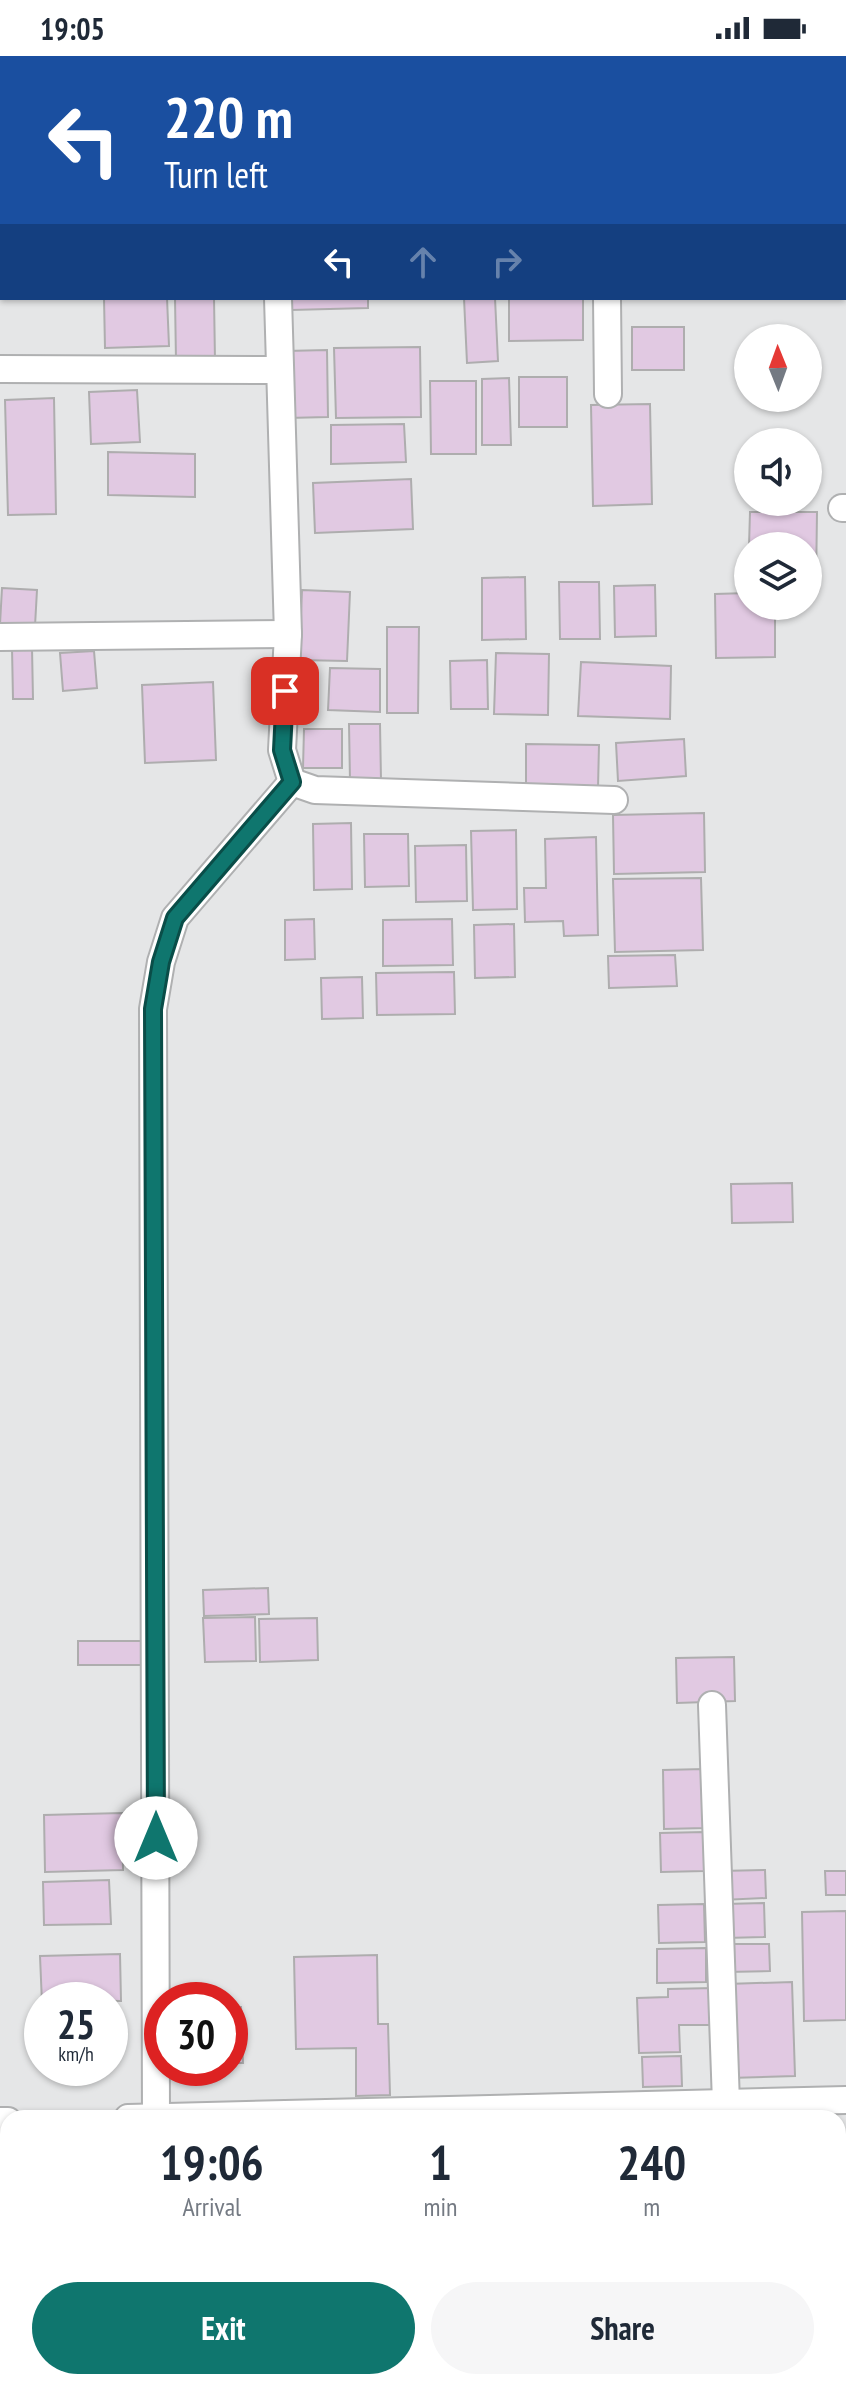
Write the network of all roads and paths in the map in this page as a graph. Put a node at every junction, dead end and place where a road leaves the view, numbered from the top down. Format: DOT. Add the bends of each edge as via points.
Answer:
graph roads {
  1 [pos="278,300"];
  2 [pos="607,300"];
  3 [pos="0,369"];
  4 [pos="280,370"];
  5 [pos="608,394"];
  6 [pos="288,634"];
  7 [pos="0,637"];
  8 [pos="292,782"];
  9 [pos="614,800"];
  10 [pos="712,1705"];
  11 [pos="846,2100"];
  12 [pos="726,2103"];
  13 [pos="156,2110"];
  14 [pos="441,2110"];
  1 -- 4 [label="street"];
  2 -- 5 [label="street"];
  3 -- 4 [label="street"];
  4 -- 6 [label="street"];
  6 -- 7 [label="street"];
  6 -- 8 [label="street" via="282,750"];
  8 -- 9 [label="street" via="315,790"];
  8 -- 13 [label="street" via="175,918 153,1009"];
  10 -- 12 [label="street"];
  11 -- 12 [label="street"];
  12 -- 14 [label="street"];
}
